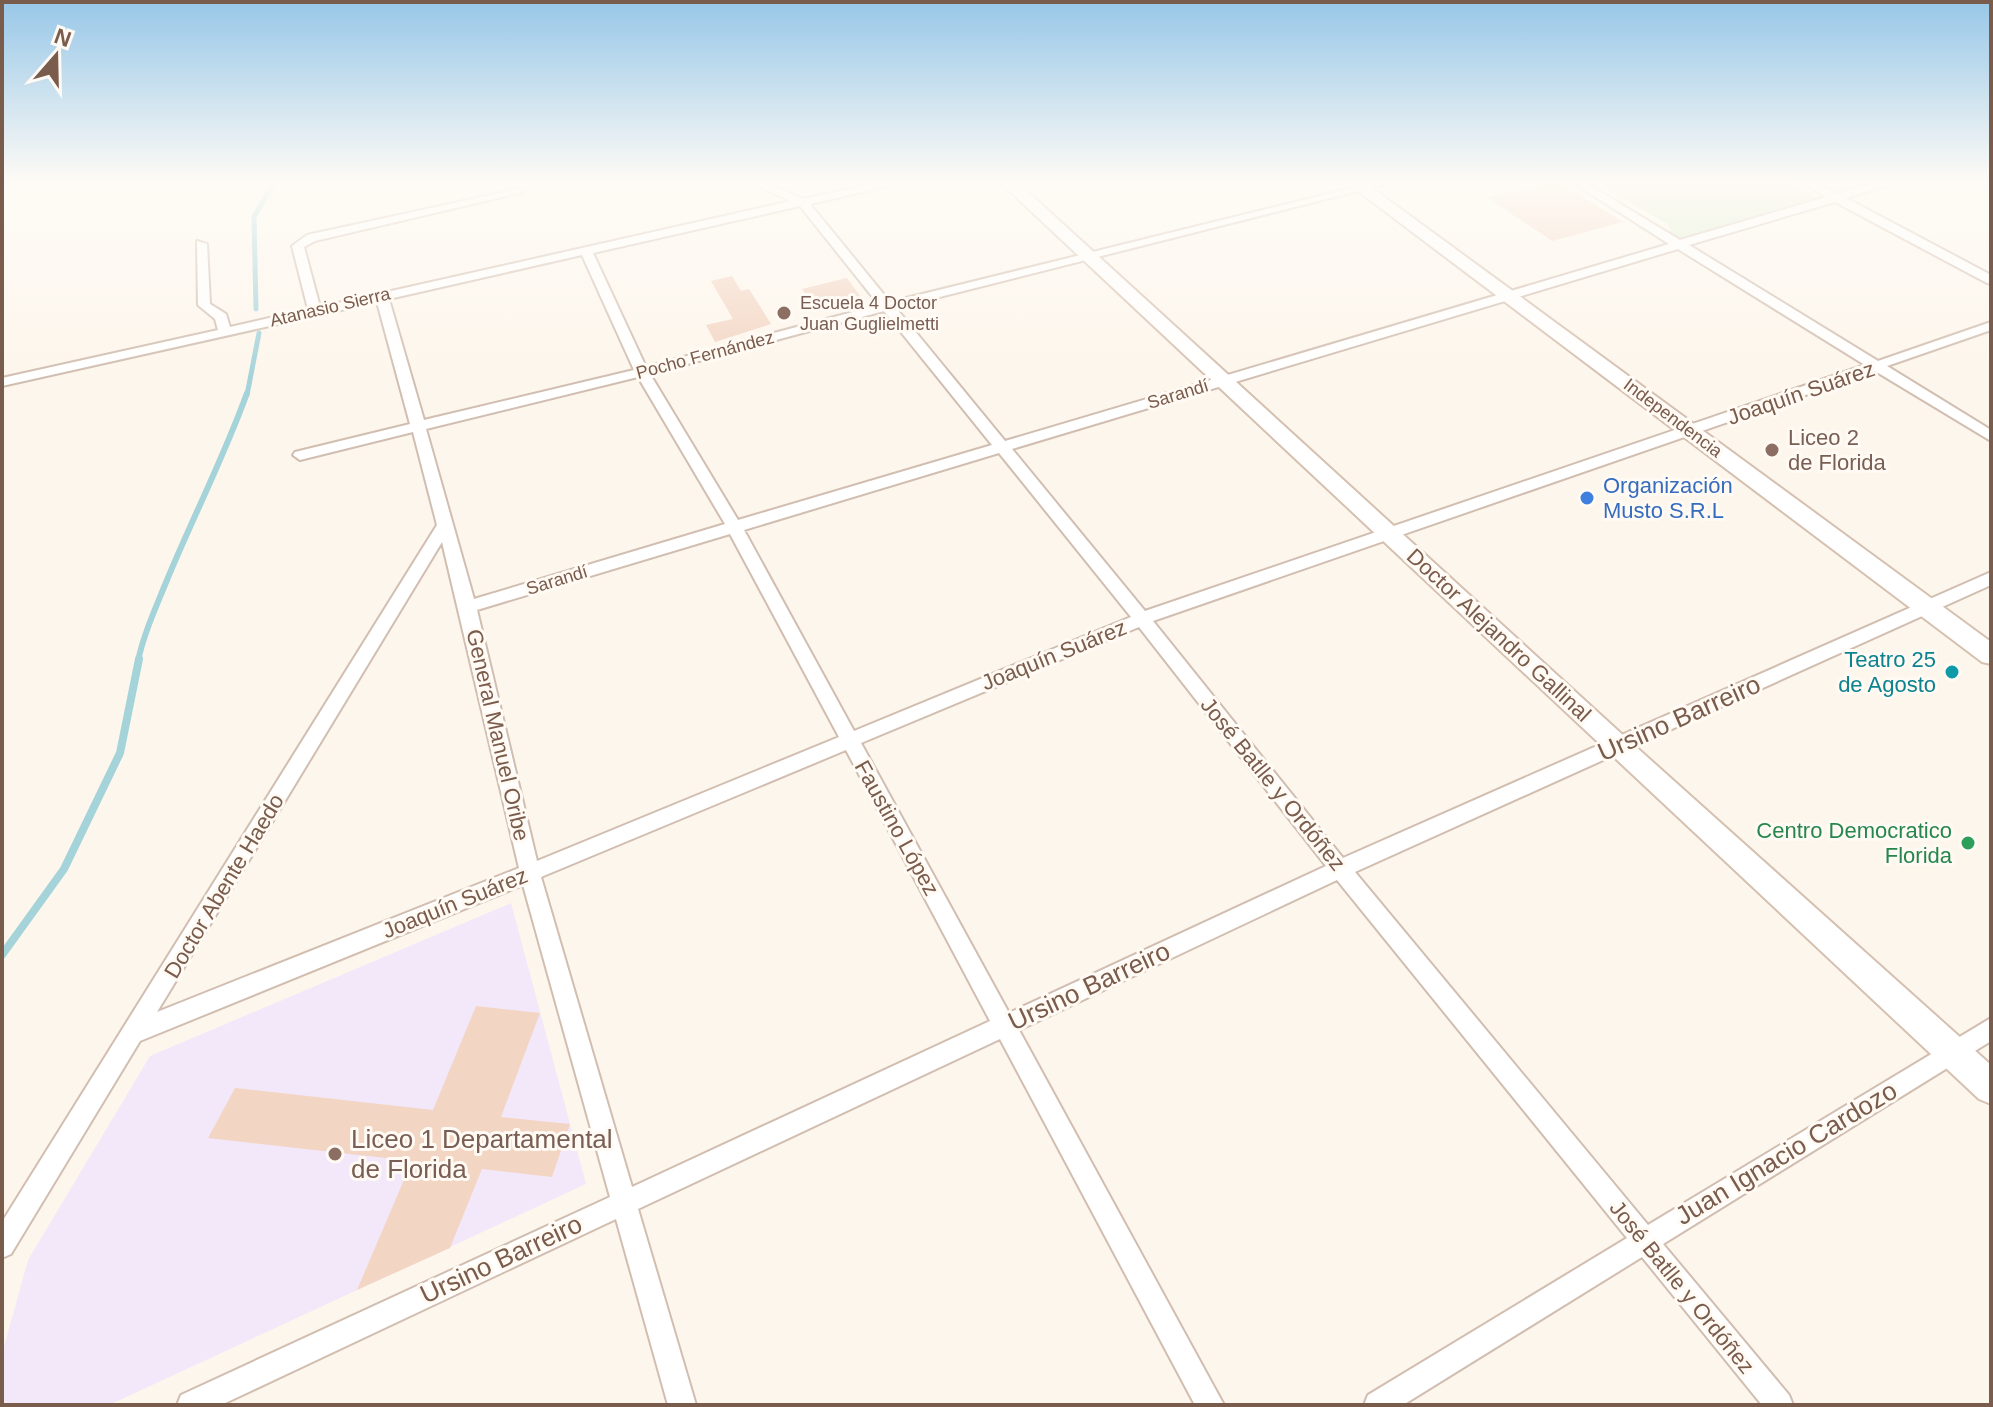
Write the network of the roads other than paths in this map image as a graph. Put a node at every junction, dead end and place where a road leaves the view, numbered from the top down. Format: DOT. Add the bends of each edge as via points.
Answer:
graph roads {
  1 [pos="201,248"];
  2 [pos="298,248"];
  3 [pos="597,248"];
  4 [pos="840,248"];
  5 [pos="1080,248"];
  6 [pos="1125,248"];
  7 [pos="1443,248"];
  8 [pos="1669,248"];
  9 [pos="1687,248"];
  10 [pos="1931,248"];
  11 [pos="586,250"];
  12 [pos="1090,257"];
  13 [pos="1991,280"];
  14 [pos="382,295"];
  15 [pos="1507,295"];
  16 [pos="889,306"];
  17 [pos="315,311"];
  18 [pos="1991,326"];
  19 [pos="225,331"];
  20 [pos="1879,366"];
  21 [pos="642,372"];
  22 [pos="1224,380"];
  23 [pos="2,382"];
  24 [pos="418,427"];
  25 [pos="1691,432"];
  26 [pos="1991,436"];
  27 [pos="1003,447"];
  28 [pos="300,455"];
  29 [pos="445,525"];
  30 [pos="734,526"];
  31 [pos="1391,534"];
  32 [pos="1991,578"];
  33 [pos="468,607"];
  34 [pos="1926,607"];
  35 [pos="1142,619"];
  36 [pos="1991,655"];
  37 [pos="849,739"];
  38 [pos="1617,746"];
  39 [pos="1340,869"];
  40 [pos="530,873"];
  41 [pos="1004,1025"];
  42 [pos="1991,1029"];
  43 [pos="135,1032"];
  44 [pos="1954,1053"];
  45 [pos="1991,1087"];
  46 [pos="624,1201"];
  47 [pos="1643,1240"];
  48 [pos="2,1245"];
  49 [pos="191,1405"];
  50 [pos="682,1405"];
  51 [pos="1210,1405"];
  52 [pos="1378,1405"];
  53 [pos="1779,1405"];
  1 -- 19 [label="street" via="204,305 221,317"];
  2 -- 17 [label="street"];
  3 -- 11 [label="street, Atanasio Sierra"];
  4 -- 16 [label="street, José Batlle y Ordóñez"];
  5 -- 12 [label="street, Doctor Alejandro Gallinal"];
  6 -- 12 [label="street, Pocho Fernández"];
  7 -- 15 [label="street, Independencia"];
  8 -- 15 [label="street, Sarandí"];
  9 -- 20 [label="street"];
  10 -- 13 [label="street"];
  11 -- 14 [label="street, Atanasio Sierra"];
  11 -- 21 [label="street, Faustino López"];
  12 -- 16 [label="street, Pocho Fernández"];
  12 -- 22 [label="street, Doctor Alejandro Gallinal"];
  14 -- 17 [label="street, Atanasio Sierra"];
  14 -- 24 [label="street, General Manuel Oribe"];
  15 -- 22 [label="street, Sarandí"];
  15 -- 25 [label="street, Independencia"];
  16 -- 21 [label="street, Pocho Fernández"];
  16 -- 27 [label="street, José Batlle y Ordóñez"];
  17 -- 19 [label="street, Atanasio Sierra"];
  18 -- 20 [label="street, Joaquín Suárez"];
  19 -- 23 [label="street, Atanasio Sierra"];
  20 -- 25 [label="street, Joaquín Suárez"];
  20 -- 26 [label="street"];
  21 -- 24 [label="street, Pocho Fernández"];
  21 -- 30 [label="street, Faustino López"];
  22 -- 27 [label="street, Sarandí"];
  22 -- 31 [label="street, Doctor Alejandro Gallinal"];
  24 -- 28 [label="street, Pocho Fernández"];
  24 -- 29 [label="street, General Manuel Oribe"];
  25 -- 31 [label="street, Joaquín Suárez"];
  25 -- 34 [label="street, Independencia"];
  27 -- 30 [label="street, Sarandí"];
  27 -- 35 [label="street, José Batlle y Ordóñez"];
  29 -- 33 [label="street, General Manuel Oribe"];
  29 -- 43 [label="street, Doctor Abente Haedo"];
  30 -- 33 [label="street, Sarandí"];
  30 -- 37 [label="street, Faustino López"];
  31 -- 35 [label="street, Joaquín Suárez"];
  31 -- 38 [label="street, Doctor Alejandro Gallinal"];
  32 -- 34 [label="street, Ursino Barreiro"];
  33 -- 40 [label="street, General Manuel Oribe"];
  34 -- 36 [label="street, Independencia"];
  34 -- 38 [label="street, Ursino Barreiro"];
  35 -- 37 [label="street, Joaquín Suárez"];
  35 -- 39 [label="street, José Batlle y Ordóñez"];
  37 -- 40 [label="street, Joaquín Suárez"];
  37 -- 41 [label="street, Faustino López"];
  38 -- 39 [label="street, Ursino Barreiro"];
  38 -- 44 [label="street, Doctor Alejandro Gallinal"];
  39 -- 41 [label="street, Ursino Barreiro"];
  39 -- 47 [label="street, José Batlle y Ordóñez"];
  40 -- 43 [label="street, Joaquín Suárez"];
  40 -- 46 [label="street, General Manuel Oribe"];
  41 -- 46 [label="street, Ursino Barreiro"];
  41 -- 51 [label="street, Faustino López"];
  42 -- 44 [label="street, Juan Ignacio Cardozo"];
  43 -- 48 [label="street, Doctor Abente Haedo"];
  44 -- 45 [label="street, Doctor Alejandro Gallinal"];
  44 -- 47 [label="street, Juan Ignacio Cardozo"];
  46 -- 49 [label="street, Ursino Barreiro"];
  46 -- 50 [label="street, General Manuel Oribe"];
  47 -- 52 [label="street, Juan Ignacio Cardozo"];
  47 -- 53 [label="street, José Batlle y Ordóñez"];
}
